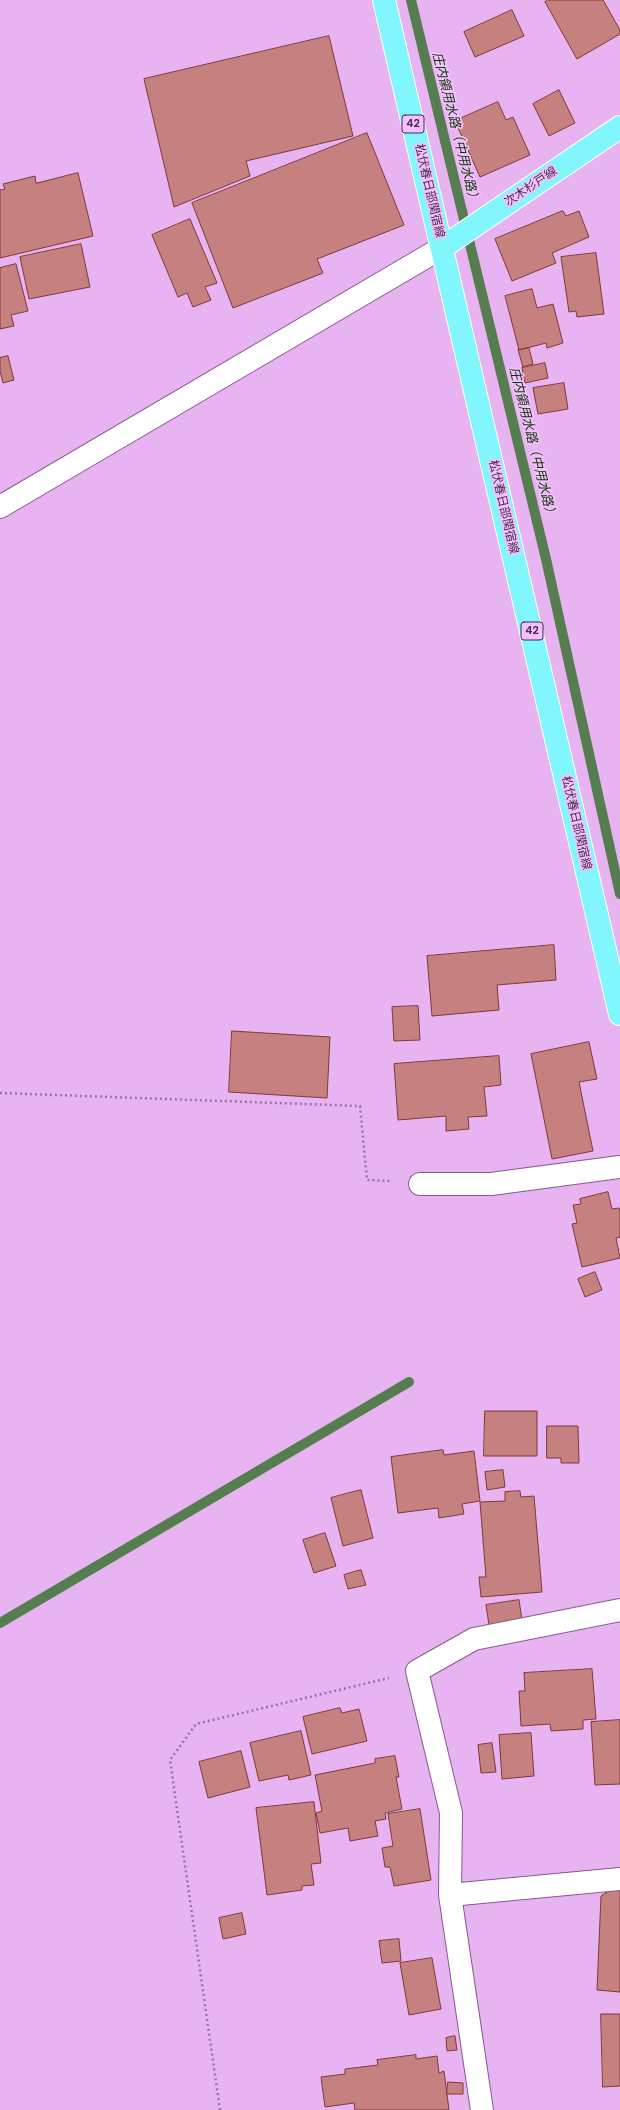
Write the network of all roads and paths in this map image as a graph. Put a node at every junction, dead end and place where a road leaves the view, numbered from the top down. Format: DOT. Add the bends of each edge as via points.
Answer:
graph roads {
  1 [pos="384,0"];
  2 [pos="620,127"];
  3 [pos="443,247"];
  4 [pos="0,507"];
  5 [pos="620,1014"];
  6 [pos="0,1093"];
  7 [pos="620,1167"];
  8 [pos="420,1184"];
  9 [pos="620,1610"];
  10 [pos="417,1671"];
  11 [pos="620,1880"];
  12 [pos="450,1895"];
  13 [pos="220,2110"];
  14 [pos="482,2110"];
  1 -- 3 [label="main road, 松伏春日部関宿線 / 42"];
  2 -- 3 [label="main road, 次木杉戸線"];
  3 -- 4 [label="street"];
  3 -- 5 [label="main road, 松伏春日部関宿線 / 42"];
  6 -- 8 [label="path" via="360,1106 367,1180"];
  7 -- 8 [label="street" via="491,1184"];
  9 -- 10 [label="street" via="474,1639"];
  10 -- 12 [label="street" via="451,1813"];
  10 -- 13 [label="path" via="196,1724 170,1760"];
  11 -- 12 [label="street"];
  12 -- 14 [label="street"];
}
